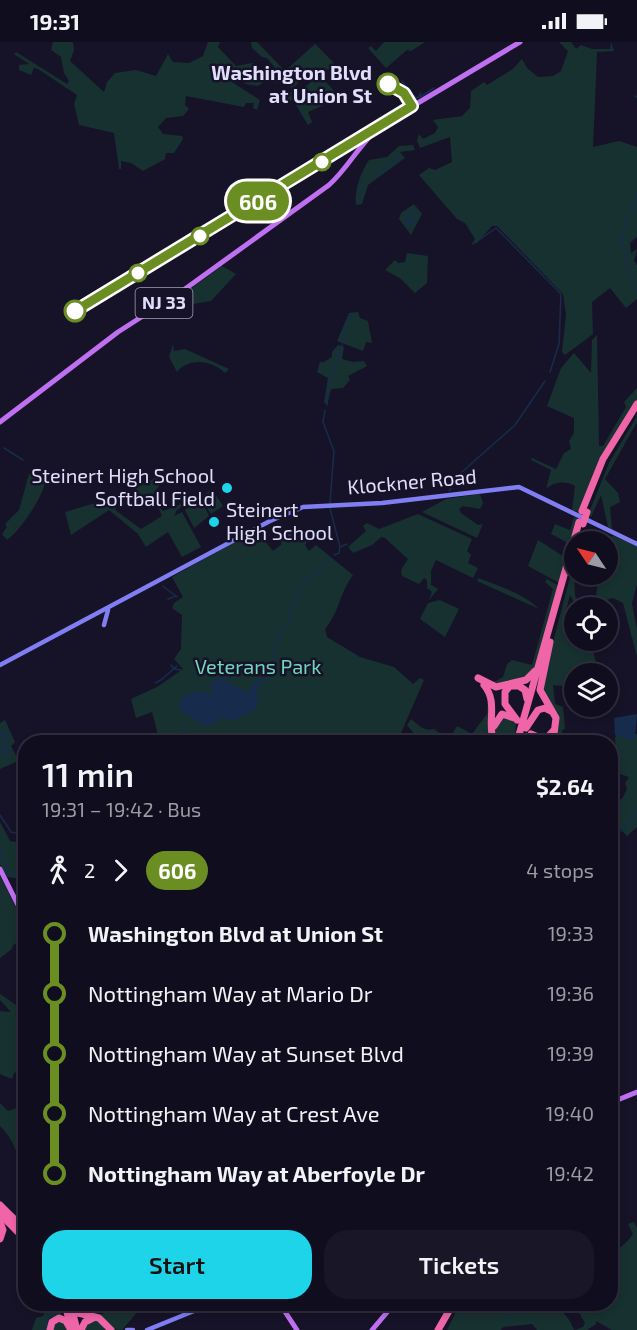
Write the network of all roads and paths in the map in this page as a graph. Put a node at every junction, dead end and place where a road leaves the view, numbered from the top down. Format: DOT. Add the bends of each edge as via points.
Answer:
graph roads {
  1 [pos="520,42"];
  2 [pos="637,404"];
  3 [pos="637,412"];
  4 [pos="0,422"];
  5 [pos="595,482"];
  6 [pos="581,523"];
  7 [pos="580,531"];
  8 [pos="637,544"];
  9 [pos="565,585"];
  10 [pos="112,606"];
  11 [pos="89,618"];
  12 [pos="548,641"];
  13 [pos="0,665"];
  14 [pos="525,728"];
  15 [pos="492,735"];
  16 [pos="494,735"];
  17 [pos="522,735"];
  18 [pos="534,735"];
  19 [pos="551,735"];
  20 [pos="554,735"];
  21 [pos="0,869"];
  22 [pos="18,905"];
  23 [pos="635,1092"];
  24 [pos="618,1099"];
  25 [pos="0,1205"];
  26 [pos="0,1213"];
  27 [pos="16,1226"];
  28 [pos="0,1239"];
  29 [pos="66,1311"];
  30 [pos="73,1311"];
  31 [pos="76,1311"];
  32 [pos="192,1311"];
  33 [pos="285,1311"];
  34 [pos="388,1311"];
  35 [pos="449,1311"];
  36 [pos="450,1311"];
  37 [pos="50,1330"];
  38 [pos="71,1330"];
  39 [pos="79,1330"];
  40 [pos="106,1330"];
  41 [pos="111,1330"];
  42 [pos="127,1330"];
  43 [pos="132,1330"];
  44 [pos="149,1330"];
  45 [pos="297,1330"];
  46 [pos="372,1330"];
  47 [pos="438,1330"];
  48 [pos="443,1330"];
  1 -- 4 [label="main road, NJ 33" via="381,125 329,185 185,289 118,332"];
  2 -- 5 [label="highway" via="603,459"];
  3 -- 5 [label="highway"];
  5 -- 6 [label="highway, bridge"];
  6 -- 7 [label="highway"];
  6 -- 12 [label="highway"];
  8 -- 10 [label="main road, Klockner Road" via="519,487 382,503 310,506 291,510"];
  9 -- 12 [label="highway"];
  10 -- 11 [label="main road, Klockner Road"];
  10 -- 11 [label="main road" via="105,613 104,625"];
  11 -- 13 [label="main road, Klockner Road"];
  12 -- 14 [label="highway"];
  12 -- 15 [label="highway" via="528,679 495,687 479,678 492,697"];
  12 -- 20 [label="highway" via="540,690 556,718"];
  14 -- 16 [label="highway" via="527,693 521,686 512,686 504,699 518,720 506,714 498,717"];
  14 -- 17 [label="highway"];
  14 -- 18 [label="highway"];
  14 -- 19 [label="highway" via="538,710 545,708 551,712 554,727"];
  21 -- 22 [label="main road"];
  23 -- 24 [label="main road"];
  25 -- 27 [label="highway"];
  26 -- 27 [label="highway"];
  27 -- 28 [label="main road"];
  27 -- 28 [label="highway" via="3,1230"];
  29 -- 38 [label="highway"];
  30 -- 39 [label="highway"];
  31 -- 41 [label="highway" via="99,1318"];
  32 -- 44 [label="main road"];
  33 -- 45 [label="main road"];
  34 -- 46 [label="main road"];
  35 -- 47 [label="highway"];
  36 -- 48 [label="highway"];
  37 -- 38 [label="highway" via="52,1322 59,1318"];
  39 -- 40 [label="highway" via="93,1318 103,1323"];
  42 -- 43 [label="main road"];
}
